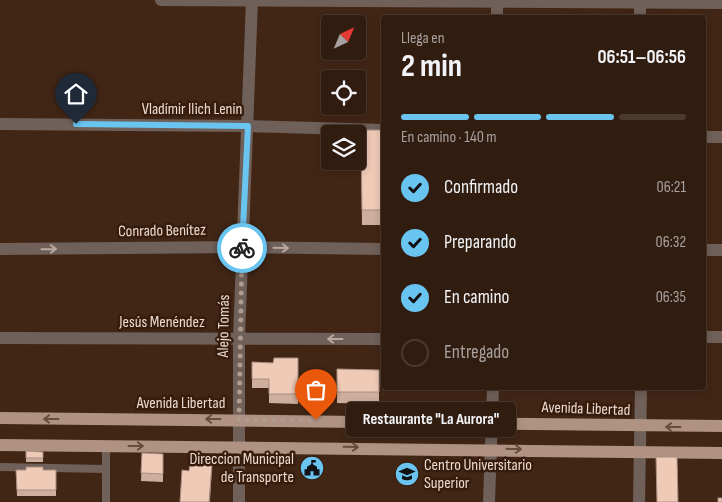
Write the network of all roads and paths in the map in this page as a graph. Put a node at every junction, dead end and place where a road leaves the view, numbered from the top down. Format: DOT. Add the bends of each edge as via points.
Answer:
graph roads {
  1 [pos="161,0"];
  2 [pos="252,1"];
  3 [pos="497,1"];
  4 [pos="640,1"];
  5 [pos="722,3"];
  6 [pos="497,15"];
  7 [pos="640,15"];
  8 [pos="0,124"];
  9 [pos="248,126"];
  10 [pos="381,130"];
  11 [pos="706,137"];
  12 [pos="722,137"];
  13 [pos="242,247"];
  14 [pos="0,249"];
  15 [pos="381,249"];
  16 [pos="706,250"];
  17 [pos="722,250"];
  18 [pos="722,336"];
  19 [pos="706,337"];
  20 [pos="0,338"];
  21 [pos="239,338"];
  22 [pos="381,339"];
  23 [pos="493,390"];
  24 [pos="641,390"];
  25 [pos="0,418"];
  26 [pos="239,420"];
  27 [pos="491,422"];
  28 [pos="722,426"];
  29 [pos="641,427"];
  30 [pos="0,445"];
  31 [pos="106,446"];
  32 [pos="239,446"];
  33 [pos="490,449"];
  34 [pos="640,452"];
  35 [pos="722,453"];
  36 [pos="0,467"];
  37 [pos="106,469"];
  38 [pos="106,502"];
  39 [pos="239,502"];
  40 [pos="489,502"];
  41 [pos="639,502"];
  1 -- 2 [label="street"];
  2 -- 3 [label="street"];
  2 -- 9 [label="street, Alejo Tomás"];
  3 -- 4 [label="street"];
  3 -- 6 [label="street"];
  4 -- 5 [label="street"];
  4 -- 7 [label="street"];
  8 -- 9 [label="street, Vladímir Ilich Lenin"];
  9 -- 10 [label="street, Vladímir Ilich Lenin"];
  9 -- 13 [label="street, Alejo Tomás"];
  11 -- 12 [label="street"];
  14 -- 13 [label="street, Conrado Benítez, one-way"];
  13 -- 15 [label="street, Conrado Benítez, one-way"];
  13 -- 21 [label="street, Alejo Tomás"];
  16 -- 17 [label="street"];
  18 -- 19 [label="street"];
  20 -- 21 [label="street, Jesús Menéndez"];
  22 -- 21 [label="street, Jesús Menéndez, one-way"];
  21 -- 26 [label="street, Alejo Tomás"];
  23 -- 27 [label="street"];
  24 -- 29 [label="street"];
  26 -- 25 [label="main road, Avenida Libertad, one-way"];
  26 -- 27 [label="main road, Avenida Libertad"];
  26 -- 32 [label="street, Alejo Tomás"];
  27 -- 29 [label="main road, Avenida Libertad"];
  27 -- 33 [label="street"];
  28 -- 29 [label="main road, Avenida Libertad, one-way"];
  29 -- 34 [label="street"];
  30 -- 31 [label="main road"];
  31 -- 32 [label="main road, one-way"];
  31 -- 37 [label="lane"];
  32 -- 33 [label="main road, one-way"];
  32 -- 39 [label="street, Alejo Tomás"];
  33 -- 34 [label="main road, one-way"];
  33 -- 40 [label="street"];
  34 -- 35 [label="main road"];
  34 -- 41 [label="street"];
  36 -- 37 [label="lane"];
  37 -- 38 [label="lane"];
}
